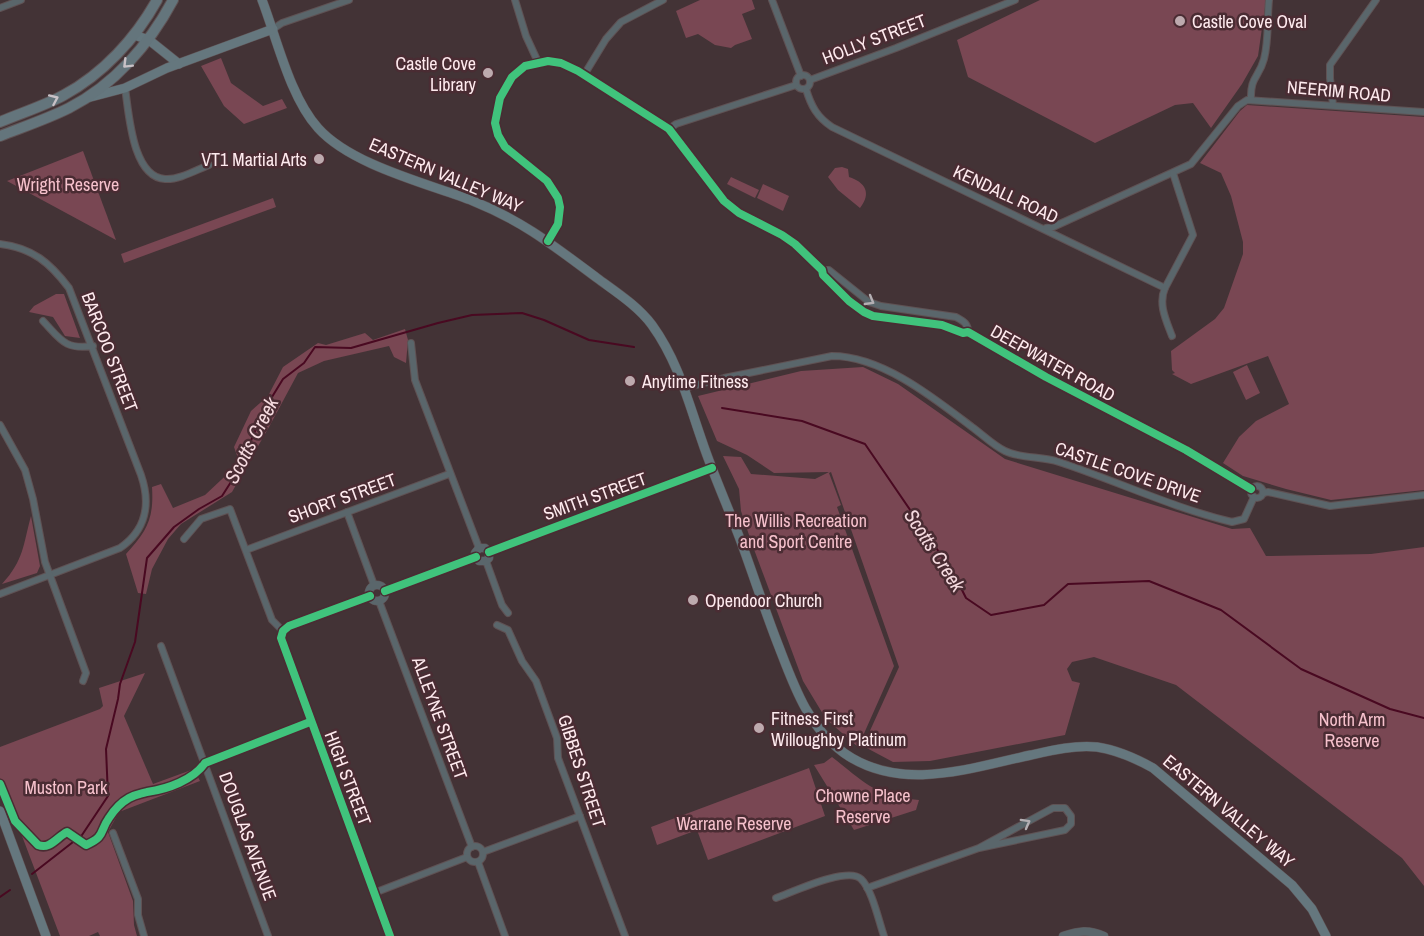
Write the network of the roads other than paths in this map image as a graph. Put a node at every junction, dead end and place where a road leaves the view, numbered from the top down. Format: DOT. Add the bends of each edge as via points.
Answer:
graph roads {
  1 [pos="21,0"];
  2 [pos="157,0"];
  3 [pos="173,0"];
  4 [pos="262,0"];
  5 [pos="349,0"];
  6 [pos="515,0"];
  7 [pos="663,0"];
  8 [pos="772,0"];
  9 [pos="1016,0"];
  10 [pos="1269,0"];
  11 [pos="1376,0"];
  12 [pos="0,8"];
  13 [pos="273,29"];
  14 [pos="134,34"];
  15 [pos="149,40"];
  16 [pos="538,62"];
  17 [pos="179,64"];
  18 [pos="585,75"];
  19 [pos="801,75"];
  20 [pos="810,80"];
  21 [pos="796,85"];
  22 [pos="125,88"];
  23 [pos="806,89"];
  24 [pos="86,99"];
  25 [pos="1251,100"];
  26 [pos="1334,105"];
  27 [pos="1424,112"];
  28 [pos="0,122"];
  29 [pos="669,129"];
  30 [pos="0,136"];
  31 [pos="209,165"];
  32 [pos="1173,173"];
  33 [pos="1042,227"];
  34 [pos="548,241"];
  35 [pos="0,244"];
  36 [pos="822,270"];
  37 [pos="1165,288"];
  38 [pos="43,321"];
  39 [pos="968,332"];
  40 [pos="1172,336"];
  41 [pos="411,343"];
  42 [pos="93,346"];
  43 [pos="685,388"];
  44 [pos="0,425"];
  45 [pos="712,468"];
  46 [pos="449,474"];
  47 [pos="1251,489"];
  48 [pos="1263,493"];
  49 [pos="1424,495"];
  50 [pos="1254,497"];
  51 [pos="347,512"];
  52 [pos="184,538"];
  53 [pos="479,548"];
  54 [pos="246,550"];
  55 [pos="489,552"];
  56 [pos="476,557"];
  57 [pos="486,561"];
  58 [pos="49,576"];
  59 [pos="374,585"];
  60 [pos="385,591"];
  61 [pos="0,594"];
  62 [pos="370,596"];
  63 [pos="379,601"];
  64 [pos="508,613"];
  65 [pos="497,624"];
  66 [pos="284,631"];
  67 [pos="161,646"];
  68 [pos="82,681"];
  69 [pos="310,722"];
  70 [pos="205,763"];
  71 [pos="0,811"];
  72 [pos="580,816"];
  73 [pos="113,833"];
  74 [pos="472,847"];
  75 [pos="979,848"];
  76 [pos="483,852"];
  77 [pos="467,857"];
  78 [pos="478,862"];
  79 [pos="867,888"];
  80 [pos="374,893"];
  81 [pos="776,898"];
  82 [pos="46,936"];
  83 [pos="144,936"];
  84 [pos="268,936"];
  85 [pos="390,936"];
  86 [pos="505,936"];
  87 [pos="625,936"];
  88 [pos="884,936"];
  89 [pos="1063,936"];
  90 [pos="1104,936"];
  91 [pos="1326,936"];
  1 -- 12 [label="street"];
  2 -- 14 [label="highway"];
  3 -- 15 [label="highway"];
  4 -- 13 [label="main road, EASTERN VALLEY WAY"];
  5 -- 13 [label="street"];
  6 -- 16 [label="street"];
  7 -- 18 [label="street" via="621,22"];
  8 -- 19 [label="street"];
  9 -- 20 [label="street, HOLLY STREET"];
  10 -- 25 [label="street" via="1264,59 1252,82"];
  11 -- 26 [label="street" via="1330,65"];
  13 -- 17 [label="main road"];
  13 -- 34 [label="main road, EASTERN VALLEY WAY" via="302,106 329,138 366,160 499,212"];
  14 -- 15 [label="main road"];
  28 -- 14 [label="highway, one-way" via="83,83"];
  15 -- 17 [label="main road"];
  15 -- 24 [label="highway, one-way" via="122,70"];
  16 -- 18 [label="street, DEEPWATER ROAD" via="561,63"];
  16 -- 34 [label="street" via="518,71 506,85 495,123 501,142 547,181 558,198 558,224"];
  17 -- 22 [label="main road"];
  18 -- 29 [label="street, DEEPWATER ROAD"];
  19 -- 20 [label="street"];
  19 -- 21 [label="street"];
  20 -- 23 [label="street"];
  21 -- 23 [label="street"];
  21 -- 29 [label="street"];
  22 -- 24 [label="main road"];
  22 -- 31 [label="street" via="133,140 144,168 154,177 168,180"];
  23 -- 33 [label="street, KENDALL ROAD" via="816,113 832,127"];
  24 -- 30 [label="highway"];
  25 -- 26 [label="street, NEERIM ROAD"];
  25 -- 32 [label="street" via="1238,106 1196,159"];
  26 -- 27 [label="street, NEERIM ROAD"];
  29 -- 36 [label="street, DEEPWATER ROAD" via="724,201 788,239"];
  32 -- 33 [label="street" via="1053,227"];
  32 -- 37 [label="street" via="1192,235"];
  33 -- 37 [label="street, KENDALL ROAD"];
  34 -- 43 [label="main road, EASTERN VALLEY WAY" via="650,322"];
  35 -- 42 [label="street, BARCOO STREET" via="30,252 54,267 69,288"];
  36 -- 39 [label="street, DEEPWATER ROAD" via="823,276 864,312"];
  36 -- 39 [label="street, DEEPWATER ROAD, one-way" via="829,270 869,302 956,317 964,321"];
  37 -- 40 [label="street" via="1162,303"];
  38 -- 42 [label="street" via="64,343 81,348"];
  39 -- 47 [label="street, DEEPWATER ROAD"];
  41 -- 46 [label="street" via="415,380"];
  42 -- 58 [label="street, BARCOO STREET" via="144,483 146,509 139,530 120,548"];
  43 -- 45 [label="main road, EASTERN VALLEY WAY"];
  43 -- 50 [label="street, CASTLE COVE DRIVE" via="832,356 848,356 882,368 931,396 1005,451 1057,461 1232,522 1244,519"];
  44 -- 58 [label="street" via="25,470"];
  45 -- 55 [label="street, SMITH STREET"];
  45 -- 91 [label="main road, EASTERN VALLEY WAY" via="798,695 817,726 844,752 881,771 912,775 952,772 1068,747 1097,747 1127,755 1153,768 1292,885 1317,916"];
  46 -- 51 [label="street, SHORT STREET"];
  46 -- 53 [label="street"];
  47 -- 48 [label="street" via="1259,486"];
  47 -- 50 [label="street"];
  48 -- 49 [label="street" via="1329,506"];
  48 -- 50 [label="street"];
  51 -- 54 [label="street, SHORT STREET"];
  51 -- 59 [label="street"];
  52 -- 54 [label="street, HIGH STREET" via="201,519 230,509"];
  53 -- 55 [label="street"];
  53 -- 56 [label="street"];
  54 -- 66 [label="street, HIGH STREET" via="272,620"];
  55 -- 57 [label="street"];
  56 -- 57 [label="street"];
  56 -- 60 [label="street"];
  57 -- 64 [label="street"];
  58 -- 61 [label="street"];
  58 -- 68 [label="street" via="86,673"];
  59 -- 60 [label="street" via="381,585"];
  59 -- 62 [label="street"];
  60 -- 63 [label="street"];
  62 -- 63 [label="street"];
  62 -- 66 [label="street"];
  63 -- 74 [label="street, ALLEYNE STREET"];
  65 -- 72 [label="street, GIBBES STREET" via="508,630 536,681"];
  66 -- 69 [label="street, HIGH STREET" via="282,644"];
  67 -- 70 [label="street, DOUGLAS AVENUE"];
  69 -- 70 [label="street"];
  69 -- 80 [label="street, HIGH STREET"];
  70 -- 84 [label="street, DOUGLAS AVENUE"];
  71 -- 82 [label="main road"];
  72 -- 76 [label="street"];
  72 -- 87 [label="street, GIBBES STREET"];
  73 -- 83 [label="street" via="138,899"];
  74 -- 76 [label="street"];
  74 -- 77 [label="street"];
  75 -- 75 [label="street, one-way" via="1053,808 1065,808 1071,816 1071,824 1065,830"];
  75 -- 79 [label="street"];
  76 -- 78 [label="street"];
  77 -- 78 [label="street"];
  77 -- 80 [label="street"];
  78 -- 86 [label="street"];
  79 -- 81 [label="street" via="859,877 840,876"];
  79 -- 88 [label="street"];
  80 -- 85 [label="street, HIGH STREET"];
  89 -- 90 [label="street" via="1083,930"];
}
